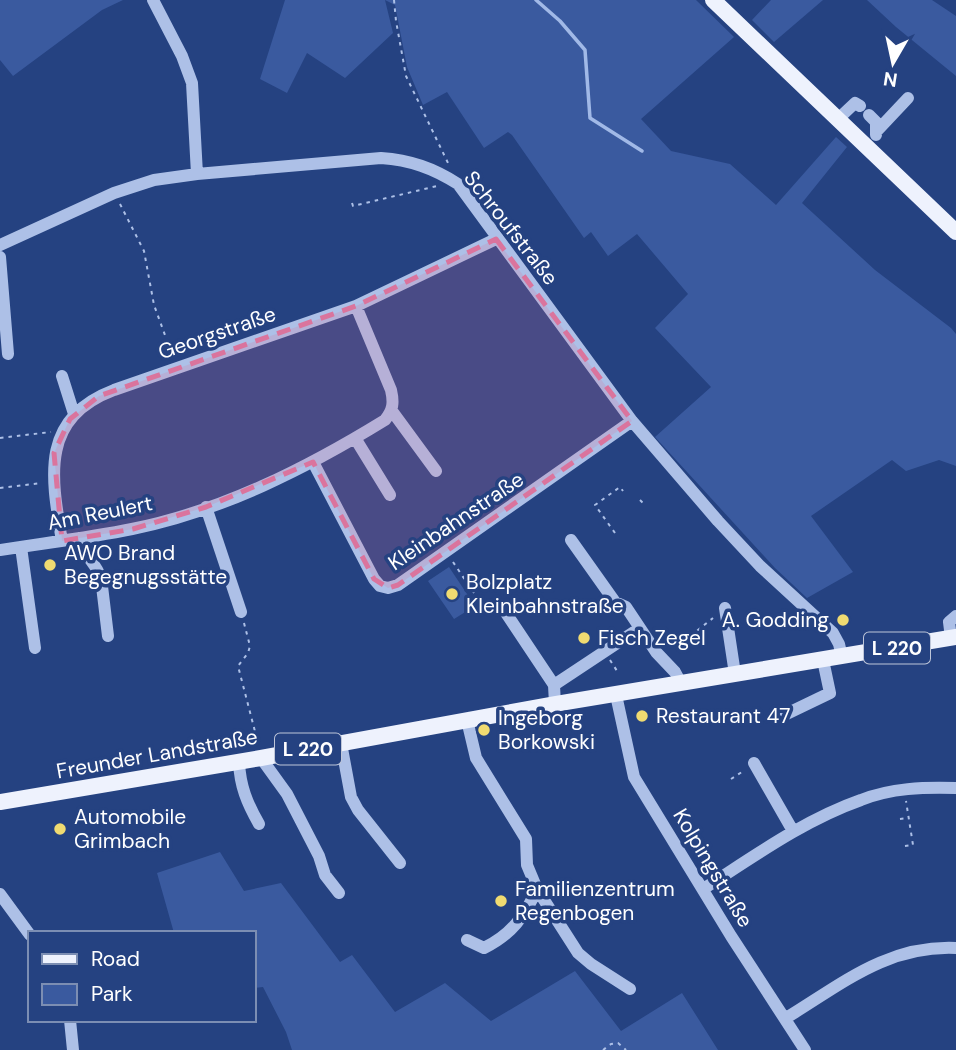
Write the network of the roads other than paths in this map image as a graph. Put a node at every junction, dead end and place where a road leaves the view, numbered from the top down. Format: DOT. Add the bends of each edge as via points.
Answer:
graph roads {
  1 [pos="153,0"];
  2 [pos="713,0"];
  3 [pos="908,98"];
  4 [pos="838,119"];
  5 [pos="876,132"];
  6 [pos="867,146"];
  7 [pos="197,173"];
  8 [pos="956,232"];
  9 [pos="496,239"];
  10 [pos="0,245"];
  11 [pos="0,257"];
  12 [pos="356,306"];
  13 [pos="8,354"];
  14 [pos="62,376"];
  15 [pos="392,411"];
  16 [pos="74,414"];
  17 [pos="632,421"];
  18 [pos="355,438"];
  19 [pos="313,462"];
  20 [pos="436,471"];
  21 [pos="390,495"];
  22 [pos="206,508"];
  23 [pos="79,538"];
  24 [pos="571,540"];
  25 [pos="62,541"];
  26 [pos="21,547"];
  27 [pos="0,550"];
  28 [pos="502,607"];
  29 [pos="725,608"];
  30 [pos="241,612"];
  31 [pos="956,616"];
  32 [pos="640,628"];
  33 [pos="108,636"];
  34 [pos="954,638"];
  35 [pos="35,648"];
  36 [pos="842,657"];
  37 [pos="823,660"];
  38 [pos="735,674"];
  39 [pos="681,683"];
  40 [pos="554,684"];
  41 [pos="615,695"];
  42 [pos="555,704"];
  43 [pos="778,718"];
  44 [pos="467,720"];
  45 [pos="341,743"];
  46 [pos="261,758"];
  47 [pos="239,762"];
  48 [pos="754,763"];
  49 [pos="956,788"];
  50 [pos="0,802"];
  51 [pos="259,824"];
  52 [pos="793,831"];
  53 [pos="400,863"];
  54 [pos="537,889"];
  55 [pos="703,889"];
  56 [pos="339,893"];
  57 [pos="0,894"];
  58 [pos="28,932"];
  59 [pos="467,940"];
  60 [pos="956,948"];
  61 [pos="630,989"];
  62 [pos="786,1018"];
  63 [pos="70,1022"];
  64 [pos="73,1050"];
  65 [pos="805,1050"];
  1 -- 7 [label="street" via="192,83"];
  2 -- 4 [label="main road"];
  3 -- 5 [label="street"];
  4 -- 5 [label="street" via="855,103 876,122"];
  4 -- 6 [label="main road"];
  5 -- 6 [label="street"];
  6 -- 8 [label="main road"];
  7 -- 9 [label="street, Schroufstraße" via="381,158 421,164 458,184"];
  7 -- 10 [label="street, Schroufstraße" via="114,193"];
  9 -- 12 [label="street, Georgstraße"];
  9 -- 17 [label="street, Schroufstraße"];
  11 -- 13 [label="street"];
  12 -- 15 [label="street" via="391,390"];
  12 -- 16 [label="street, Georgstraße" via="99,396"];
  14 -- 16 [label="street"];
  15 -- 18 [label="street, Am Reulert"];
  15 -- 20 [label="street"];
  16 -- 25 [label="street, Georgstraße" via="54,453"];
  17 -- 19 [label="street, Kleinbahnstraße" via="447,552 388,588 374,579"];
  17 -- 36 [label="street, Schroufstraße" via="760,566 833,633"];
  18 -- 19 [label="street, Am Reulert"];
  18 -- 21 [label="street"];
  19 -- 22 [label="street, Am Reulert"];
  22 -- 23 [label="street, Am Reulert" via="133,529"];
  22 -- 30 [label="street"];
  23 -- 25 [label="street, Am Reulert"];
  23 -- 33 [label="street" via="85,555 99,570"];
  24 -- 32 [label="street" via="615,602 626,607"];
  25 -- 26 [label="street, Am Reulert"];
  26 -- 27 [label="street, Am Reulert"];
  26 -- 35 [label="street"];
  28 -- 40 [label="street"];
  29 -- 38 [label="street"];
  31 -- 34 [label="street" via="949,621"];
  32 -- 39 [label="street"];
  32 -- 40 [label="street"];
  34 -- 36 [label="main road, Freunder Landstraße / L 220"];
  36 -- 37 [label="main road, Freunder Landstraße / L 220"];
  37 -- 38 [label="main road, Freunder Landstraße / L 220"];
  37 -- 43 [label="street" via="830,693"];
  38 -- 39 [label="main road, Freunder Landstraße / L 220"];
  39 -- 41 [label="main road, Freunder Landstraße / L 220"];
  40 -- 42 [label="street"];
  41 -- 42 [label="main road, Freunder Landstraße / L 220"];
  41 -- 55 [label="street, Kolpingstraße" via="634,777"];
  42 -- 44 [label="main road, Freunder Landstraße / L 220"];
  44 -- 45 [label="main road, Freunder Landstraße / L 220"];
  44 -- 54 [label="street" via="476,758 526,839 527,865"];
  45 -- 46 [label="main road, Freunder Landstraße / L 220"];
  45 -- 53 [label="street" via="351,797"];
  46 -- 47 [label="main road, Freunder Landstraße / L 220"];
  46 -- 56 [label="street" via="288,794 325,876"];
  47 -- 50 [label="main road, Freunder Landstraße / L 220"];
  47 -- 51 [label="street" via="240,783"];
  48 -- 52 [label="street"];
  49 -- 52 [label="street" via="926,787 862,799"];
  52 -- 55 [label="street"];
  54 -- 59 [label="street" via="527,910 499,941 484,948"];
  54 -- 61 [label="street" via="578,953"];
  55 -- 62 [label="street, Kolpingstraße"];
  57 -- 58 [label="street"];
  60 -- 62 [label="street" via="926,948 888,957"];
  62 -- 65 [label="street, Kolpingstraße"];
  63 -- 64 [label="street"];
}
